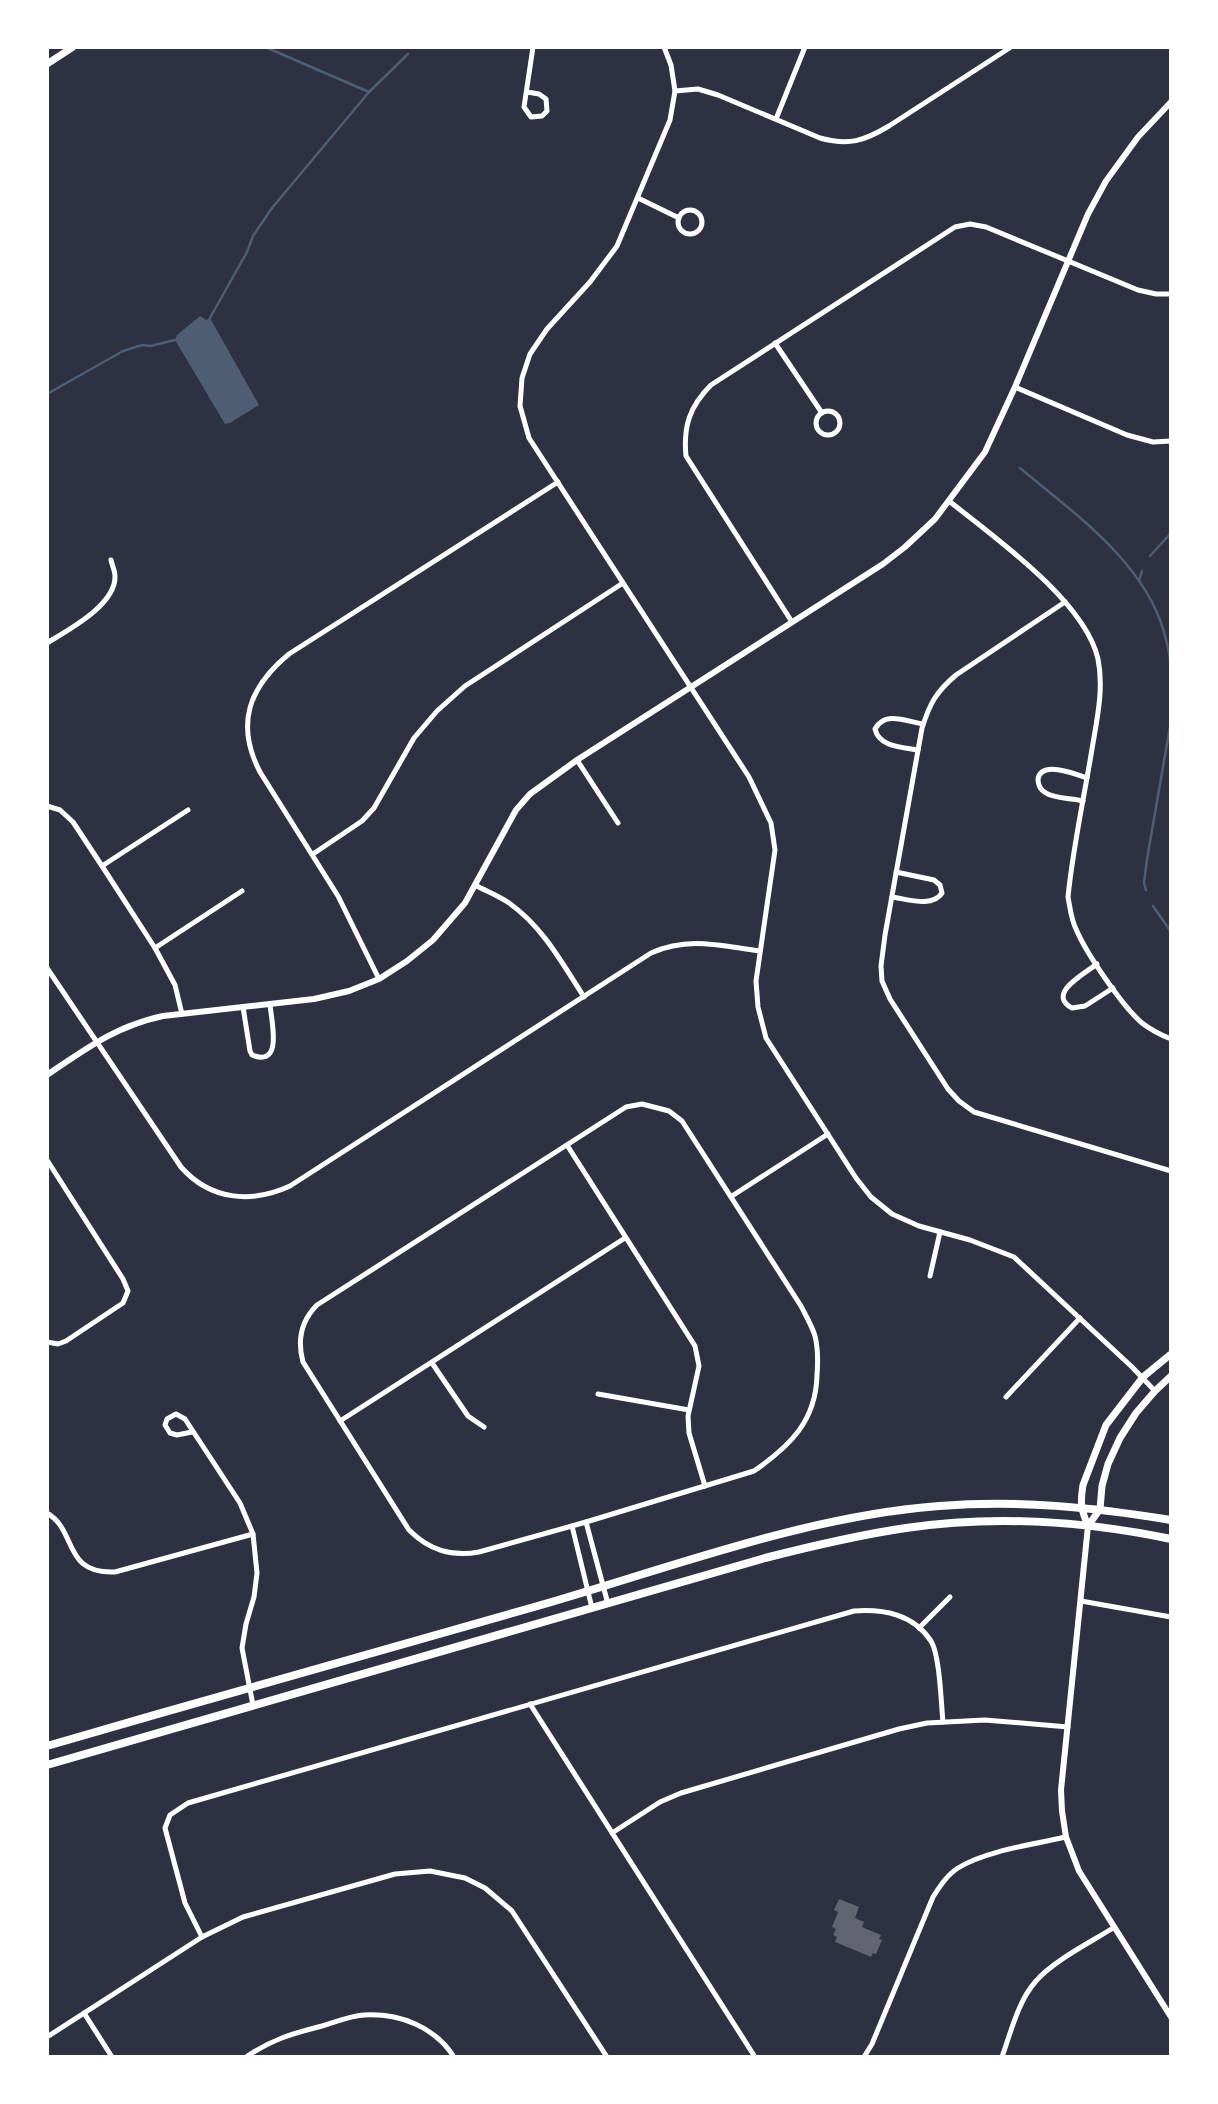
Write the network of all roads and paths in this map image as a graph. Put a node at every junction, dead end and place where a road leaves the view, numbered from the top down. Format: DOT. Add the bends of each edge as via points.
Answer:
graph roads {
  1 [pos="73,47"];
  2 [pos="533,47"];
  3 [pos="664,47"];
  4 [pos="805,47"];
  5 [pos="1011,47"];
  6 [pos="47,64"];
  7 [pos="675,91"];
  8 [pos="527,92"];
  9 [pos="1171,102"];
  10 [pos="776,119"];
  11 [pos="638,198"];
  12 [pos="679,218"];
  13 [pos="1069,261"];
  14 [pos="1171,294"];
  15 [pos="775,343"];
  16 [pos="1015,387"];
  17 [pos="822,413"];
  18 [pos="1171,441"];
  19 [pos="558,482"];
  20 [pos="949,501"];
  21 [pos="111,560"];
  22 [pos="623,583"];
  23 [pos="1065,602"];
  24 [pos="792,622"];
  25 [pos="47,643"];
  26 [pos="690,688"];
  27 [pos="923,724"];
  28 [pos="918,750"];
  29 [pos="577,760"];
  30 [pos="1087,778"];
  31 [pos="1083,801"];
  32 [pos="47,806"];
  33 [pos="188,810"];
  34 [pos="618,823"];
  35 [pos="313,854"];
  36 [pos="102,866"];
  37 [pos="897,872"];
  38 [pos="475,885"];
  39 [pos="242,891"];
  40 [pos="892,897"];
  41 [pos="155,948"];
  42 [pos="760,951"];
  43 [pos="1097,964"];
  44 [pos="47,968"];
  45 [pos="379,979"];
  46 [pos="1113,988"];
  47 [pos="584,997"];
  48 [pos="270,1004"];
  49 [pos="243,1007"];
  50 [pos="182,1014"];
  51 [pos="1171,1039"];
  52 [pos="96,1042"];
  53 [pos="47,1074"];
  54 [pos="828,1134"];
  55 [pos="567,1145"];
  56 [pos="47,1160"];
  57 [pos="1171,1171"];
  58 [pos="732,1196"];
  59 [pos="940,1232"];
  60 [pos="625,1238"];
  61 [pos="930,1276"];
  62 [pos="1080,1318"];
  63 [pos="47,1342"];
  64 [pos="1171,1354"];
  65 [pos="432,1363"];
  66 [pos="1171,1376"];
  67 [pos="1143,1377"];
  68 [pos="1154,1391"];
  69 [pos="598,1394"];
  70 [pos="1006,1397"];
  71 [pos="689,1410"];
  72 [pos="340,1421"];
  73 [pos="484,1427"];
  74 [pos="192,1432"];
  75 [pos="705,1486"];
  76 [pos="1080,1506"];
  77 [pos="1100,1508"];
  78 [pos="47,1513"];
  79 [pos="1171,1520"];
  80 [pos="586,1522"];
  81 [pos="572,1526"];
  82 [pos="1088,1526"];
  83 [pos="253,1534"];
  84 [pos="1171,1539"];
  85 [pos="603,1587"];
  86 [pos="588,1591"];
  87 [pos="950,1597"];
  88 [pos="1081,1601"];
  89 [pos="608,1604"];
  90 [pos="592,1609"];
  91 [pos="1171,1617"];
  92 [pos="919,1628"];
  93 [pos="248,1688"];
  94 [pos="530,1704"];
  95 [pos="253,1705"];
  96 [pos="943,1722"];
  97 [pos="1068,1727"];
  98 [pos="47,1746"];
  99 [pos="47,1765"];
  100 [pos="612,1833"];
  101 [pos="1066,1837"];
  102 [pos="1113,1928"];
  103 [pos="202,1937"];
  104 [pos="84,2013"];
  105 [pos="1171,2017"];
  106 [pos="47,2036"];
  107 [pos="112,2057"];
  108 [pos="246,2057"];
  109 [pos="454,2057"];
  110 [pos="607,2057"];
  111 [pos="755,2057"];
  112 [pos="864,2057"];
  113 [pos="1002,2057"];
  1 -- 6 [label="main road"];
  2 -- 8 [label="street"];
  3 -- 7 [label="street"];
  4 -- 10 [label="street"];
  5 -- 10 [label="street" via="871,137 835,142"];
  7 -- 10 [label="street" via="698,89"];
  7 -- 11 [label="street" via="670,120"];
  8 -- 8 [label="street" via="525,111 535,118 542,116 548,106 546,99"];
  9 -- 13 [label="street" via="1106,181"];
  11 -- 12 [label="street"];
  11 -- 19 [label="street" via="617,246 547,328 530,354 522,378 520,406 529,438"];
  12 -- 12 [label="street" via="679,229 685,234 697,233 702,226 699,214 692,210"];
  13 -- 14 [label="street" via="1138,290"];
  13 -- 15 [label="street" via="986,226 955,227"];
  13 -- 16 [label="street"];
  15 -- 17 [label="street"];
  15 -- 24 [label="street" via="698,398 684,439 694,470"];
  16 -- 18 [label="street" via="1127,435"];
  16 -- 20 [label="street" via="985,452"];
  17 -- 17 [label="street" via="816,422 818,429 835,433 839,418 830,411"];
  19 -- 22 [label="street"];
  19 -- 35 [label="street" via="289,654 262,680 248,715 251,756"];
  20 -- 23 [label="street" via="1032,568"];
  20 -- 24 [label="street" via="905,547"];
  21 -- 25 [label="street" via="116,577 96,612"];
  22 -- 26 [label="street"];
  22 -- 35 [label="street" via="465,686 414,738 374,808"];
  23 -- 27 [label="street" via="956,675 940,689"];
  23 -- 30 [label="street" via="1098,657 1101,695"];
  24 -- 26 [label="street"];
  26 -- 29 [label="street"];
  26 -- 42 [label="street" via="749,777 771,823 775,850"];
  27 -- 28 [label="street"];
  27 -- 28 [label="street" via="886,718 875,729 884,743"];
  28 -- 37 [label="street"];
  29 -- 34 [label="street"];
  29 -- 38 [label="street" via="516,810"];
  30 -- 31 [label="street"];
  30 -- 31 [label="street" via="1055,769 1039,775 1040,789 1047,794"];
  31 -- 43 [label="street" via="1068,897 1074,926"];
  32 -- 36 [label="street" via="73,822"];
  33 -- 36 [label="street"];
  35 -- 45 [label="street"];
  36 -- 41 [label="street"];
  37 -- 40 [label="street"];
  37 -- 40 [label="street" via="934,880 942,893 929,902"];
  38 -- 45 [label="street" via="466,903 433,940"];
  38 -- 47 [label="street" via="532,923"];
  39 -- 41 [label="street"];
  40 -- 57 [label="street" via="882,981 958,1101 974,1112"];
  41 -- 50 [label="street" via="175,985"];
  42 -- 47 [label="street" via="698,942 667,946"];
  42 -- 54 [label="street" via="756,981 766,1038"];
  43 -- 46 [label="street"];
  43 -- 46 [label="street" via="1066,988 1063,1000 1072,1008 1081,1008"];
  44 -- 52 [label="street"];
  45 -- 48 [label="street" via="326,997"];
  46 -- 51 [label="street" via="1141,1022"];
  47 -- 52 [label="street" via="290,1186 250,1197 227,1196 189,1177"];
  48 -- 49 [label="street"];
  48 -- 49 [label="street" via="273,1050 262,1058 250,1051"];
  49 -- 50 [label="street"];
  50 -- 52 [label="street" via="140,1021"];
  52 -- 53 [label="street"];
  54 -- 58 [label="street"];
  54 -- 59 [label="street" via="871,1197 892,1214"];
  55 -- 58 [label="street" via="626,1107 642,1104 668,1111 688,1129"];
  55 -- 60 [label="street"];
  55 -- 72 [label="street" via="311,1312 300,1333 300,1352"];
  56 -- 63 [label="street" via="128,1291 123,1303 66,1341"];
  58 -- 75 [label="street" via="815,1336 817,1392 808,1419 775,1457 754,1471"];
  59 -- 61 [label="street"];
  59 -- 62 [label="street" via="1014,1257"];
  60 -- 65 [label="street"];
  60 -- 71 [label="street" via="695,1346 699,1366"];
  62 -- 67 [label="street"];
  62 -- 70 [label="street"];
  64 -- 67 [label="main road"];
  65 -- 72 [label="street"];
  65 -- 73 [label="street" via="468,1416"];
  66 -- 68 [label="main road"];
  67 -- 68 [label="street"];
  67 -- 76 [label="main road" via="1106,1425 1083,1485"];
  68 -- 77 [label="main road" via="1120,1438 1108,1464"];
  69 -- 71 [label="street"];
  71 -- 75 [label="street" via="689,1433"];
  72 -- 81 [label="street" via="409,1530 428,1546 467,1554"];
  74 -- 74 [label="street" via="180,1415 167,1419 170,1433"];
  74 -- 83 [label="street" via="240,1503"];
  75 -- 80 [label="street"];
  76 -- 77 [label="main road"];
  76 -- 82 [label="main road"];
  76 -- 85 [label="main road" via="972,1504 868,1516 790,1533"];
  77 -- 79 [label="main road"];
  77 -- 82 [label="main road"];
  78 -- 83 [label="street" via="57,1519 78,1559 102,1573"];
  80 -- 81 [label="street"];
  80 -- 85 [label="street"];
  81 -- 86 [label="street"];
  82 -- 84 [label="main road"];
  82 -- 88 [label="street"];
  82 -- 89 [label="main road" via="975,1522 872,1533 765,1558"];
  83 -- 93 [label="street" via="257,1573 242,1648"];
  85 -- 86 [label="main road"];
  85 -- 89 [label="street"];
  86 -- 90 [label="street"];
  86 -- 93 [label="main road"];
  87 -- 92 [label="street"];
  88 -- 91 [label="street"];
  88 -- 97 [label="street"];
  89 -- 90 [label="main road"];
  90 -- 95 [label="main road"];
  92 -- 94 [label="street" via="891,1612 854,1611"];
  92 -- 96 [label="street" via="932,1643"];
  93 -- 95 [label="street"];
  93 -- 98 [label="main road"];
  94 -- 100 [label="street"];
  94 -- 103 [label="street" via="179,1808 168,1817 166,1836 185,1903"];
  95 -- 99 [label="main road"];
  96 -- 97 [label="street" via="985,1720"];
  96 -- 100 [label="street" via="899,1729 681,1793"];
  97 -- 101 [label="street" via="1061,1790"];
  100 -- 111 [label="street"];
  101 -- 102 [label="street" via="1079,1871"];
  101 -- 112 [label="street" via="976,1860 945,1879"];
  102 -- 105 [label="street"];
  102 -- 113 [label="street" via="1036,1981 1025,1997"];
  103 -- 104 [label="street"];
  103 -- 110 [label="street" via="243,1917 396,1874 429,1871 464,1878 485,1888 512,1911"];
  104 -- 106 [label="street"];
  104 -- 107 [label="street"];
  108 -- 109 [label="street" via="282,2036 362,2015 388,2015 431,2032"];
}
